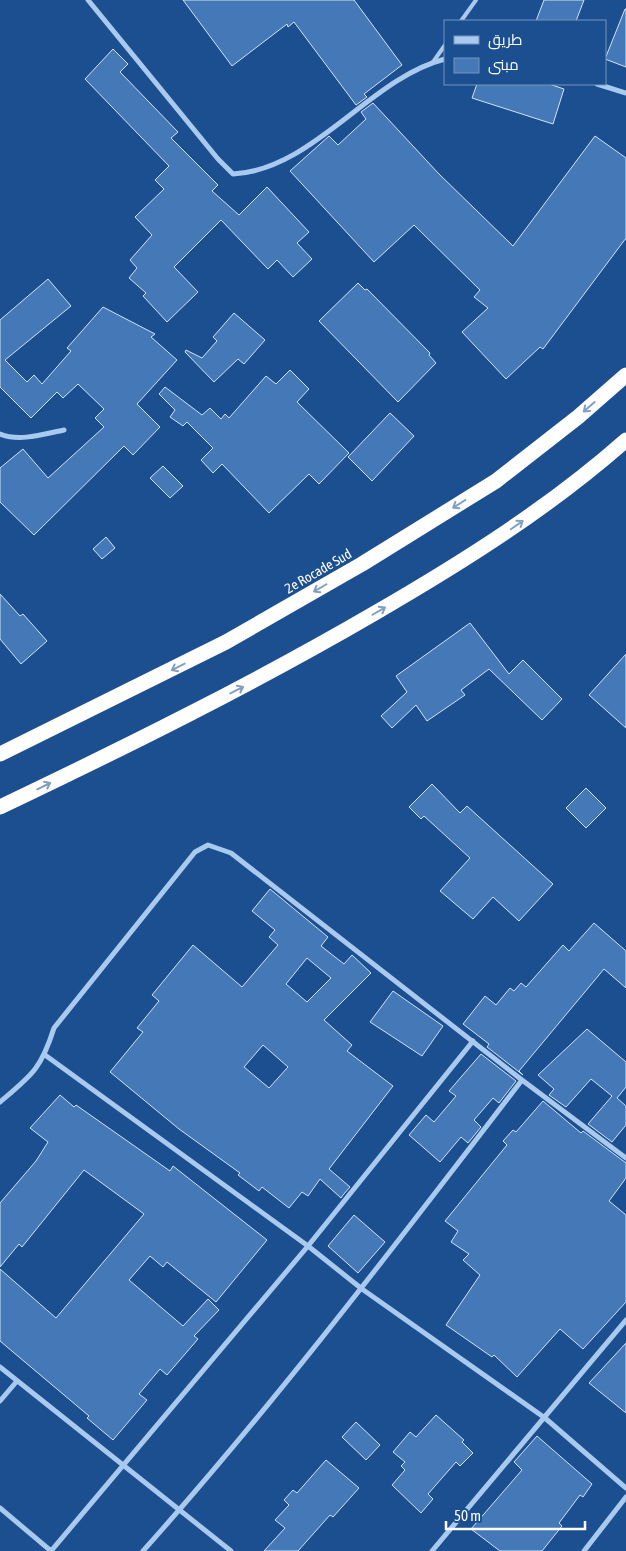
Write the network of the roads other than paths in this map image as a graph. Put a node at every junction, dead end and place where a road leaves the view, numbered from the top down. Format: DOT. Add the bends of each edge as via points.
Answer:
graph roads {
  1 [pos="88,0"];
  2 [pos="476,0"];
  3 [pos="462,20"];
  4 [pos="444,46"];
  5 [pos="444,59"];
  6 [pos="433,62"];
  7 [pos="600,85"];
  8 [pos="626,93"];
  9 [pos="626,375"];
  10 [pos="64,430"];
  11 [pos="0,434"];
  12 [pos="626,440"];
  13 [pos="0,754"];
  14 [pos="0,806"];
  15 [pos="473,1041"];
  16 [pos="45,1055"];
  17 [pos="522,1080"];
  18 [pos="0,1102"];
  19 [pos="626,1158"];
  20 [pos="308,1246"];
  21 [pos="362,1289"];
  22 [pos="626,1320"];
  23 [pos="0,1367"];
  24 [pos="17,1381"];
  25 [pos="0,1401"];
  26 [pos="545,1418"];
  27 [pos="123,1464"];
  28 [pos="626,1488"];
  29 [pos="626,1497"];
  30 [pos="0,1508"];
  31 [pos="180,1510"];
  32 [pos="51,1551"];
  33 [pos="143,1551"];
  34 [pos="231,1551"];
  35 [pos="432,1551"];
  36 [pos="584,1551"];
  1 -- 6 [label="street" via="233,174 252,173 307,148 387,88"];
  2 -- 3 [label="lane"];
  4 -- 6 [label="lane"];
  5 -- 6 [label="street"];
  7 -- 8 [label="street"];
  9 -- 13 [label="highway, 2e Rocade Sud, one-way" via="496,481 362,564 226,642"];
  10 -- 11 [label="street" via="30,436"];
  14 -- 12 [label="highway, one-way" via="128,746 260,678 416,589 541,508"];
  15 -- 16 [label="street" via="232,854 208,845 196,852 54,1028"];
  15 -- 17 [label="street"];
  15 -- 20 [label="street"];
  16 -- 18 [label="street" via="33,1074"];
  16 -- 20 [label="street"];
  17 -- 19 [label="street"];
  17 -- 21 [label="street"];
  20 -- 21 [label="street"];
  20 -- 27 [label="street"];
  21 -- 26 [label="street"];
  21 -- 31 [label="street"];
  22 -- 26 [label="street"];
  23 -- 24 [label="street"];
  24 -- 25 [label="street"];
  24 -- 27 [label="street"];
  26 -- 28 [label="street"];
  26 -- 35 [label="street"];
  27 -- 31 [label="street"];
  27 -- 32 [label="street"];
  29 -- 36 [label="street"];
  30 -- 32 [label="street"];
  31 -- 33 [label="street"];
  31 -- 34 [label="street"];
}
